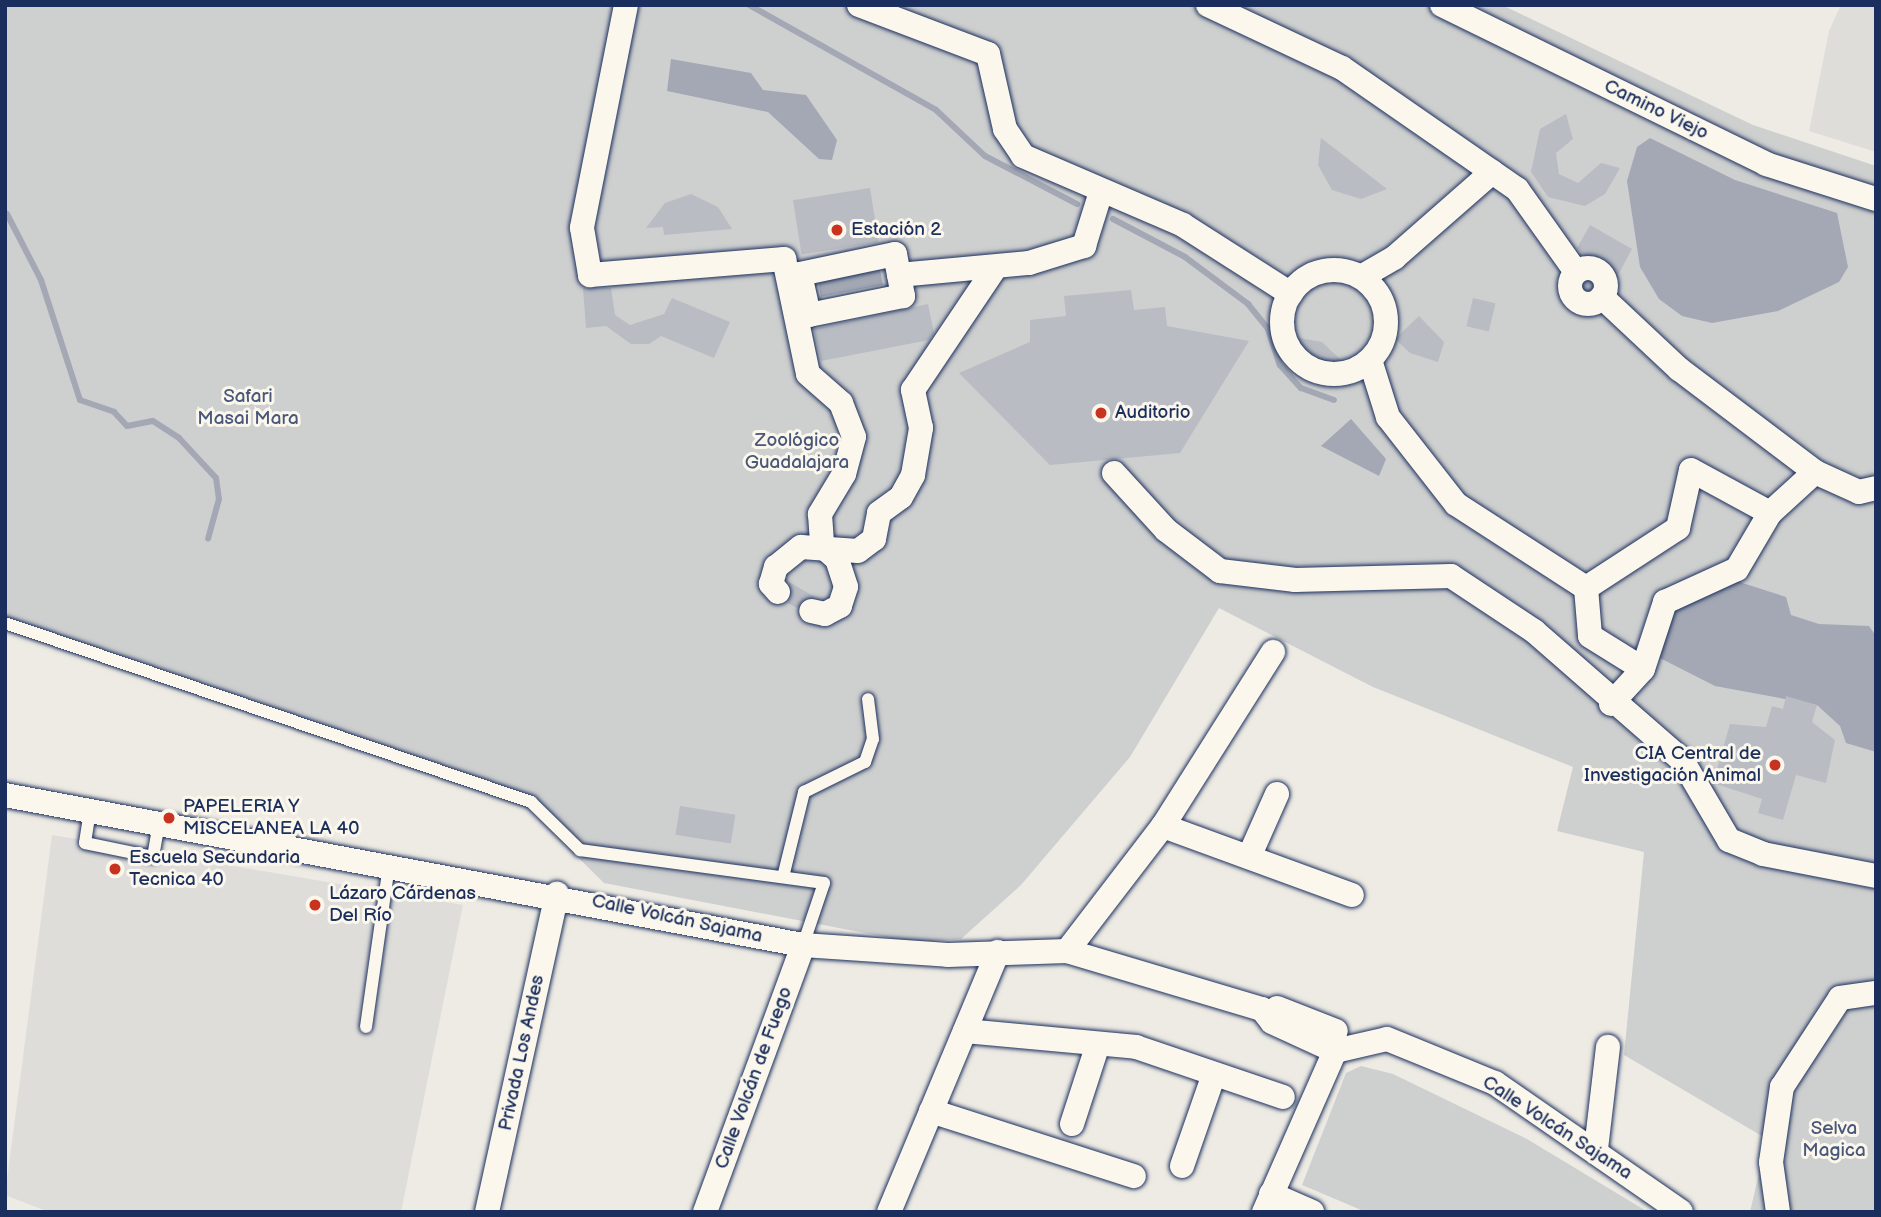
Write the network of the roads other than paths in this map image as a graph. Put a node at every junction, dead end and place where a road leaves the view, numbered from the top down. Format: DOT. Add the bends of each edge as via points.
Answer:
graph roads {
  1 [pos="626,5"];
  2 [pos="859,5"];
  3 [pos="1208,5"];
  4 [pos="1442,5"];
  5 [pos="1492,172"];
  6 [pos="1100,195"];
  7 [pos="1876,199"];
  8 [pos="1395,257"];
  9 [pos="995,268"];
  10 [pos="899,275"];
  11 [pos="1361,277"];
  12 [pos="1290,294"];
  13 [pos="798,296"];
  14 [pos="1386,316"];
  15 [pos="1370,360"];
  16 [pos="1815,472"];
  17 [pos="1115,473"];
  18 [pos="1876,488"];
  19 [pos="1770,513"];
  20 [pos="822,546"];
  21 [pos="1586,588"];
  22 [pos="778,592"];
  23 [pos="811,611"];
  24 [pos="5,624"];
  25 [pos="1273,652"];
  26 [pos="1643,669"];
  27 [pos="868,699"];
  28 [pos="1611,704"];
  29 [pos="1277,794"];
  30 [pos="5,795"];
  31 [pos="90,811"];
  32 [pos="159,822"];
  33 [pos="1163,826"];
  34 [pos="1248,857"];
  35 [pos="390,864"];
  36 [pos="1876,876"];
  37 [pos="783,877"];
  38 [pos="557,894"];
  39 [pos="1352,895"];
  40 [pos="803,945"];
  41 [pos="1067,951"];
  42 [pos="998,952"];
  43 [pos="1876,993"];
  44 [pos="366,1027"];
  45 [pos="965,1031"];
  46 [pos="1340,1043"];
  47 [pos="1097,1046"];
  48 [pos="1608,1047"];
  49 [pos="1214,1074"];
  50 [pos="1283,1097"];
  51 [pos="931,1111"];
  52 [pos="1072,1124"];
  53 [pos="1596,1149"];
  54 [pos="1182,1166"];
  55 [pos="1134,1177"];
  56 [pos="1268,1203"];
  57 [pos="486,1212"];
  58 [pos="705,1212"];
  59 [pos="889,1212"];
  60 [pos="1312,1212"];
  61 [pos="1681,1212"];
  62 [pos="1778,1212"];
  1 -- 13 [label="street" via="582,228 590,275 784,259"];
  2 -- 6 [label="street" via="988,54 1005,129 1023,156"];
  3 -- 5 [label="street" via="1342,68"];
  4 -- 7 [label="street, Camino Viejo" via="1766,164"];
  5 -- 8 [label="street"];
  5 -- 16 [label="street" via="1517,189 1576,272 1570,282 1576,299 1586,304 1602,297 1679,369"];
  6 -- 9 [label="street" via="1084,246"];
  6 -- 12 [label="street" via="1183,225"];
  8 -- 11 [label="street"];
  8 -- 14 [label="street"];
  9 -- 10 [label="street"];
  9 -- 20 [label="street" via="913,390 920,446 901,497 886,503 874,539 858,551"];
  10 -- 13 [label="street" via="903,296 890,299 808,315"];
  10 -- 13 [label="street" via="895,254 800,274"];
  11 -- 12 [label="street" via="1346,271 1315,274"];
  11 -- 14 [label="street" via="1378,294"];
  12 -- 15 [label="street" via="1283,326 1295,356 1308,367 1340,374"];
  13 -- 20 [label="street" via="808,374 841,403 854,437 844,474 820,514"];
  14 -- 15 [label="street" via="1380,348"];
  15 -- 21 [label="street" via="1388,417 1456,504"];
  16 -- 18 [label="street" via="1858,492"];
  16 -- 19 [label="street"];
  17 -- 28 [label="street" via="1166,530 1220,571 1295,580 1451,576 1534,631"];
  19 -- 21 [label="street" via="1691,470 1678,528"];
  19 -- 26 [label="street" via="1737,569 1665,602"];
  20 -- 22 [label="street" via="801,547 776,567 771,584"];
  20 -- 23 [label="street" via="836,559 846,587 840,606 825,614"];
  21 -- 26 [label="street" via="1590,636"];
  24 -- 37 [label="lane" via="531,803 580,849"];
  25 -- 33 [label="street"];
  26 -- 28 [label="street"];
  27 -- 37 [label="lane" via="873,739 865,762 804,792"];
  28 -- 36 [label="street" via="1682,760 1729,840 1763,854"];
  29 -- 34 [label="street"];
  30 -- 31 [label="street, Calle Volcán Sajama"];
  31 -- 32 [label="street, Calle Volcán Sajama"];
  31 -- 32 [label="lane" via="85,843 153,857"];
  32 -- 35 [label="street, Calle Volcán Sajama"];
  33 -- 34 [label="street"];
  33 -- 41 [label="street"];
  34 -- 39 [label="street"];
  35 -- 38 [label="street, Calle Volcán Sajama"];
  35 -- 44 [label="lane"];
  37 -- 40 [label="lane" via="824,883"];
  38 -- 40 [label="street, Calle Volcán Sajama"];
  38 -- 57 [label="street, Privada Los Andes"];
  40 -- 42 [label="street, Calle Volcán Sajama"];
  40 -- 58 [label="street, Calle Volcán de Fuego"];
  41 -- 42 [label="street, Calle Volcán Sajama"];
  41 -- 46 [label="street, Calle Volcán Sajama" via="1262,1009 1278,1007"];
  42 -- 45 [label="street"];
  43 -- 62 [label="street" via="1840,998 1782,1087 1771,1162"];
  45 -- 47 [label="street"];
  45 -- 51 [label="street"];
  46 -- 53 [label="street, Calle Volcán Sajama" via="1387,1039 1409,1045 1495,1083"];
  46 -- 56 [label="street"];
  47 -- 49 [label="street" via="1136,1047"];
  47 -- 52 [label="street"];
  48 -- 53 [label="street"];
  49 -- 50 [label="street"];
  49 -- 54 [label="street"];
  51 -- 55 [label="street"];
  51 -- 59 [label="street"];
  53 -- 61 [label="street, Calle Volcán Sajama"];
  56 -- 60 [label="street"];
}
